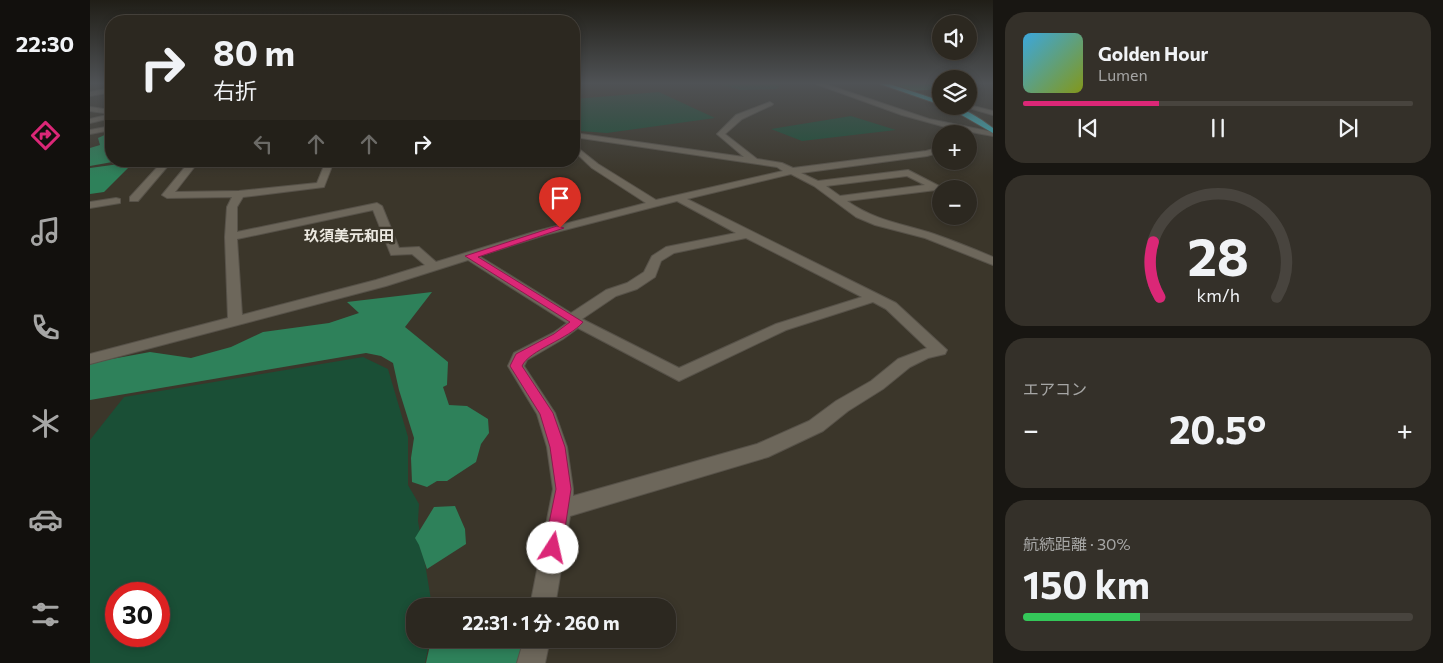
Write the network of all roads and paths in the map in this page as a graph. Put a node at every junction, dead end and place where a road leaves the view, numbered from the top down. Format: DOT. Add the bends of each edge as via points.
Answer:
graph roads {
  1 [pos="743,115"];
  2 [pos="908,115"];
  3 [pos="968,115"];
  4 [pos="105,117"];
  5 [pos="90,121"];
  6 [pos="105,129"];
  7 [pos="90,132"];
  8 [pos="993,133"];
  9 [pos="580,136"];
  10 [pos="977,138"];
  11 [pos="932,152"];
  12 [pos="580,153"];
  13 [pos="755,162"];
  14 [pos="163,167"];
  15 [pos="190,167"];
  16 [pos="328,167"];
  17 [pos="792,171"];
  18 [pos="872,177"];
  19 [pos="817,184"];
  20 [pos="897,192"];
  21 [pos="239,194"];
  22 [pos="678,198"];
  23 [pos="134,199"];
  24 [pos="839,199"];
  25 [pos="116,201"];
  26 [pos="655,204"];
  27 [pos="90,205"];
  28 [pos="747,234"];
  29 [pos="230,237"];
  30 [pos="470,256"];
  31 [pos="993,261"];
  32 [pos="434,267"];
  33 [pos="875,298"];
  34 [pos="235,320"];
  35 [pos="574,320"];
  36 [pos="90,359"];
  37 [pos="560,508"];
  38 [pos="544,598"];
  39 [pos="535,648"];
  40 [pos="531,663"];
  1 -- 13 [label="street" via="729,124 722,134"];
  2 -- 8 [label="street" via="975,132"];
  3 -- 8 [label="highway"];
  4 -- 5 [label="street"];
  6 -- 7 [label="street"];
  8 -- 10 [label="street"];
  9 -- 13 [label="street"];
  11 -- 17 [label="street"];
  12 -- 26 [label="street"];
  13 -- 17 [label="street" via="778,165"];
  14 -- 23 [label="street"];
  15 -- 21 [label="street" via="167,195"];
  16 -- 21 [label="street" via="320,186"];
  17 -- 19 [label="street"];
  17 -- 22 [label="street"];
  18 -- 19 [label="street"];
  18 -- 20 [label="street"];
  18 -- 20 [label="street" via="908,173 936,187"];
  19 -- 24 [label="street"];
  20 -- 24 [label="street"];
  21 -- 29 [label="street" via="232,207"];
  22 -- 26 [label="street"];
  22 -- 28 [label="street"];
  24 -- 31 [label="street" via="860,216 929,236"];
  25 -- 27 [label="street"];
  26 -- 30 [label="street" via="541,233"];
  28 -- 33 [label="street"];
  28 -- 35 [label="street" via="670,250 656,259 650,274 611,294"];
  29 -- 32 [label="street" via="377,206 395,252 415,250"];
  29 -- 34 [label="street"];
  30 -- 32 [label="street"];
  30 -- 35 [label="street"];
  32 -- 34 [label="street"];
  33 -- 35 [label="street" via="781,327 680,375"];
  33 -- 37 [label="street" via="891,306 939,350 904,363 816,426 761,451"];
  34 -- 36 [label="street"];
  35 -- 37 [label="street" via="558,336 520,357 516,366 546,413 557,447 564,489"];
  37 -- 38 [label="street"];
  39 -- 40 [label="street"];
}
